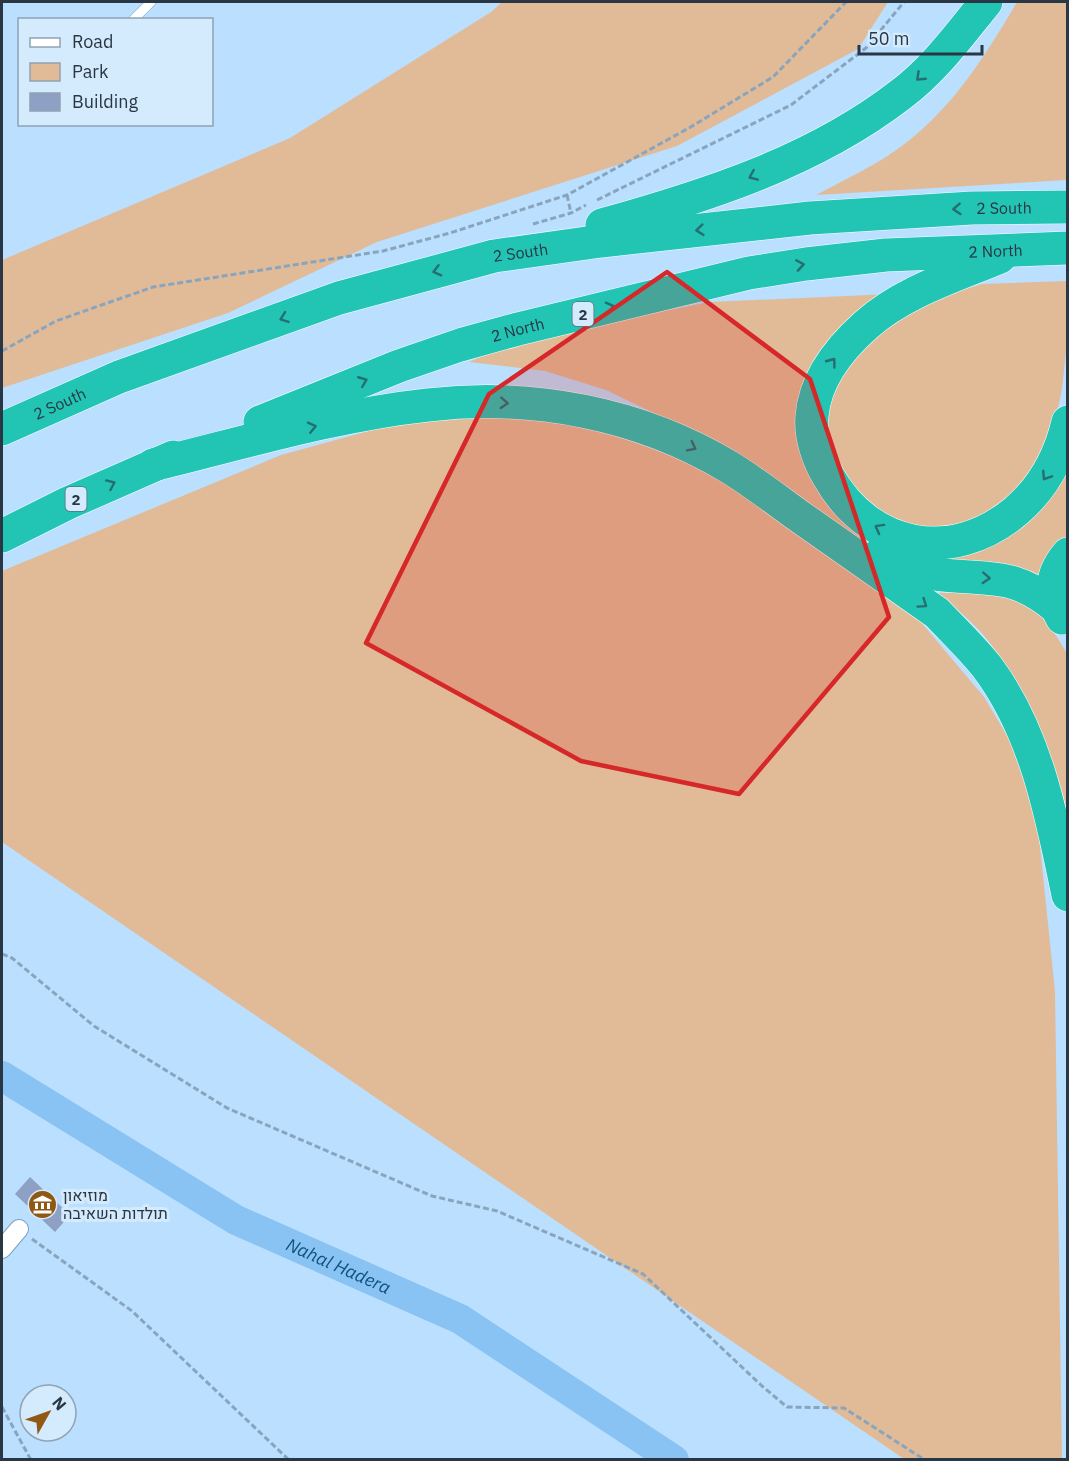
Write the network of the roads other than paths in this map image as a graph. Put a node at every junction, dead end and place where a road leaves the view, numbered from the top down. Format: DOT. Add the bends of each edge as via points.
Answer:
graph roads {
  1 [pos="151,2"];
  2 [pos="986,2"];
  3 [pos="135,18"];
  4 [pos="1052,206"];
  5 [pos="1028,248"];
  6 [pos="1068,248"];
  7 [pos="494,256"];
  8 [pos="1068,422"];
  9 [pos="2,429"];
  10 [pos="153,465"];
  11 [pos="795,513"];
  12 [pos="2,536"];
  13 [pos="1068,554"];
  14 [pos="1062,616"];
  15 [pos="1068,895"];
  16 [pos="19,1229"];
  17 [pos="2,1249"];
  1 -- 3 [label="lane"];
  2 -- 7 [label="highway, one-way" via="932,66 901,94 830,141 746,179 674,205"];
  4 -- 7 [label="highway, 2 South, one-way" via="810,218"];
  5 -- 6 [label="highway, 2 North / 2"];
  8 -- 5 [label="highway, one-way" via="1052,468 1026,503 992,528 949,543 909,540 865,520 832,484 814,441 812,416 824,373 868,323 906,298"];
  10 -- 5 [label="highway, 2 North / 2, one-way" via="399,366 518,328 749,273 886,255"];
  7 -- 9 [label="highway, 2 South, one-way" via="339,298 119,377"];
  10 -- 11 [label="highway, one-way" via="368,414 483,401 543,405 594,412 684,443 730,467"];
  12 -- 10 [label="highway, 2 North / 2, one-way"];
  11 -- 14 [label="highway, one-way" via="861,550 916,571 1017,582 1033,590"];
  11 -- 15 [label="highway, one-way" via="937,613 988,668 1024,733 1038,773"];
  13 -- 14 [label="highway" via="1054,577 1053,592"];
  16 -- 17 [label="street"];
}
